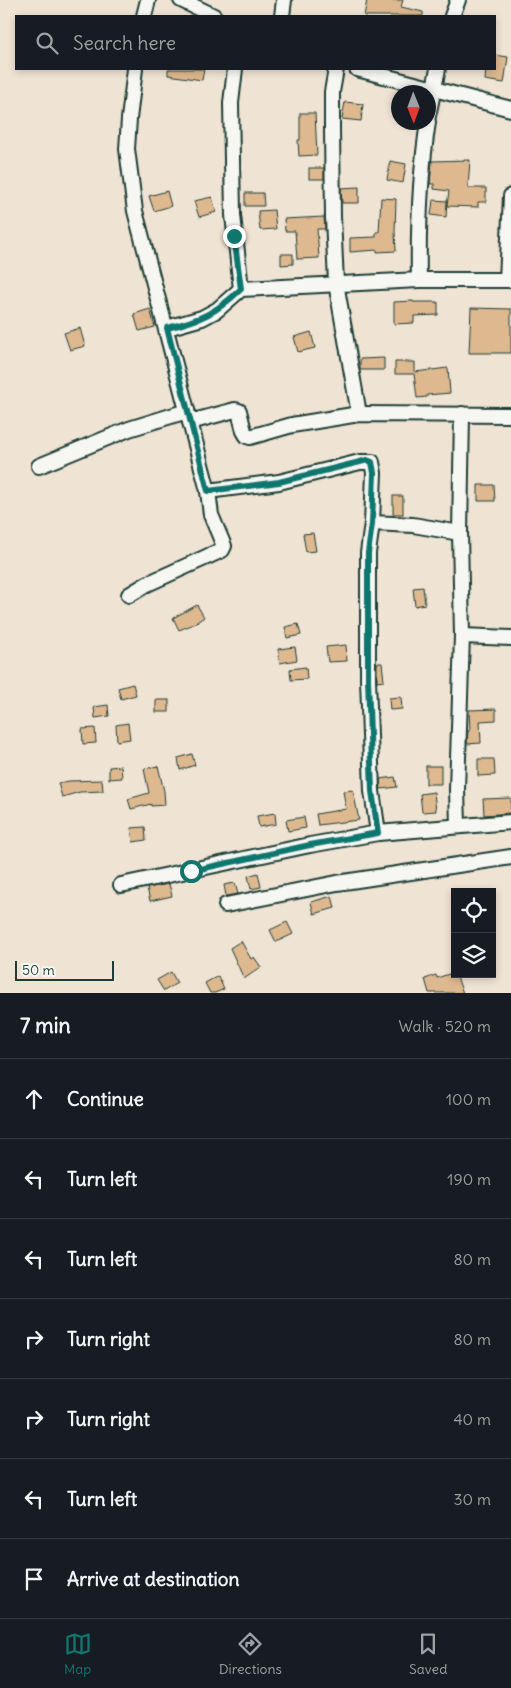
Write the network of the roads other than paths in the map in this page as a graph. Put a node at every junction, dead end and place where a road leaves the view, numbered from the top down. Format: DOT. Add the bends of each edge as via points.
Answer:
graph roads {
  1 [pos="148,0"];
  2 [pos="284,0"];
  3 [pos="458,0"];
  4 [pos="190,2"];
  5 [pos="144,15"];
  6 [pos="212,15"];
  7 [pos="282,15"];
  8 [pos="452,15"];
  9 [pos="134,70"];
  10 [pos="235,70"];
  11 [pos="336,70"];
  12 [pos="361,70"];
  13 [pos="438,70"];
  14 [pos="419,85"];
  15 [pos="435,85"];
  16 [pos="436,90"];
  17 [pos="511,109"];
  18 [pos="427,130"];
  19 [pos="511,196"];
  20 [pos="419,280"];
  21 [pos="509,280"];
  22 [pos="336,283"];
  23 [pos="241,289"];
  24 [pos="167,328"];
  25 [pos="359,414"];
  26 [pos="462,414"];
  27 [pos="511,414"];
  28 [pos="188,416"];
  29 [pos="39,466"];
  30 [pos="208,491"];
  31 [pos="372,524"];
  32 [pos="460,533"];
  33 [pos="129,595"];
  34 [pos="462,636"];
  35 [pos="511,638"];
  36 [pos="511,822"];
  37 [pos="458,826"];
  38 [pos="378,833"];
  39 [pos="511,858"];
  40 [pos="121,885"];
  41 [pos="226,905"];
  1 -- 5 [label="street"];
  2 -- 7 [label="street"];
  3 -- 8 [label="street"];
  4 -- 6 [label="street"];
  9 -- 24 [label="street" via="128,134 130,182"];
  10 -- 23 [label="street" via="231,103 232,215"];
  11 -- 22 [label="street" via="332,129"];
  12 -- 14 [label="street"];
  13 -- 15 [label="street"];
  16 -- 17 [label="street"];
  18 -- 20 [label="street" via="421,192"];
  19 -- 21 [label="street"];
  20 -- 21 [label="street"];
  20 -- 22 [label="street"];
  22 -- 23 [label="street"];
  22 -- 25 [label="street"];
  23 -- 24 [label="street" via="217,310 202,318"];
  24 -- 28 [label="street"];
  25 -- 26 [label="street"];
  25 -- 28 [label="street" via="250,436 244,431 240,412 235,410"];
  26 -- 27 [label="street"];
  26 -- 32 [label="street"];
  28 -- 29 [label="street" via="130,428"];
  28 -- 30 [label="street"];
  30 -- 31 [label="street" via="272,483 367,460 374,466"];
  30 -- 33 [label="street" via="212,515 224,546 222,550"];
  31 -- 32 [label="street" via="413,525"];
  31 -- 38 [label="street" via="368,553 368,679 372,791"];
  32 -- 34 [label="street"];
  34 -- 35 [label="street"];
  34 -- 37 [label="street"];
  36 -- 37 [label="street"];
  37 -- 38 [label="street"];
  38 -- 40 [label="street"];
  39 -- 41 [label="street" via="337,882"];
}
